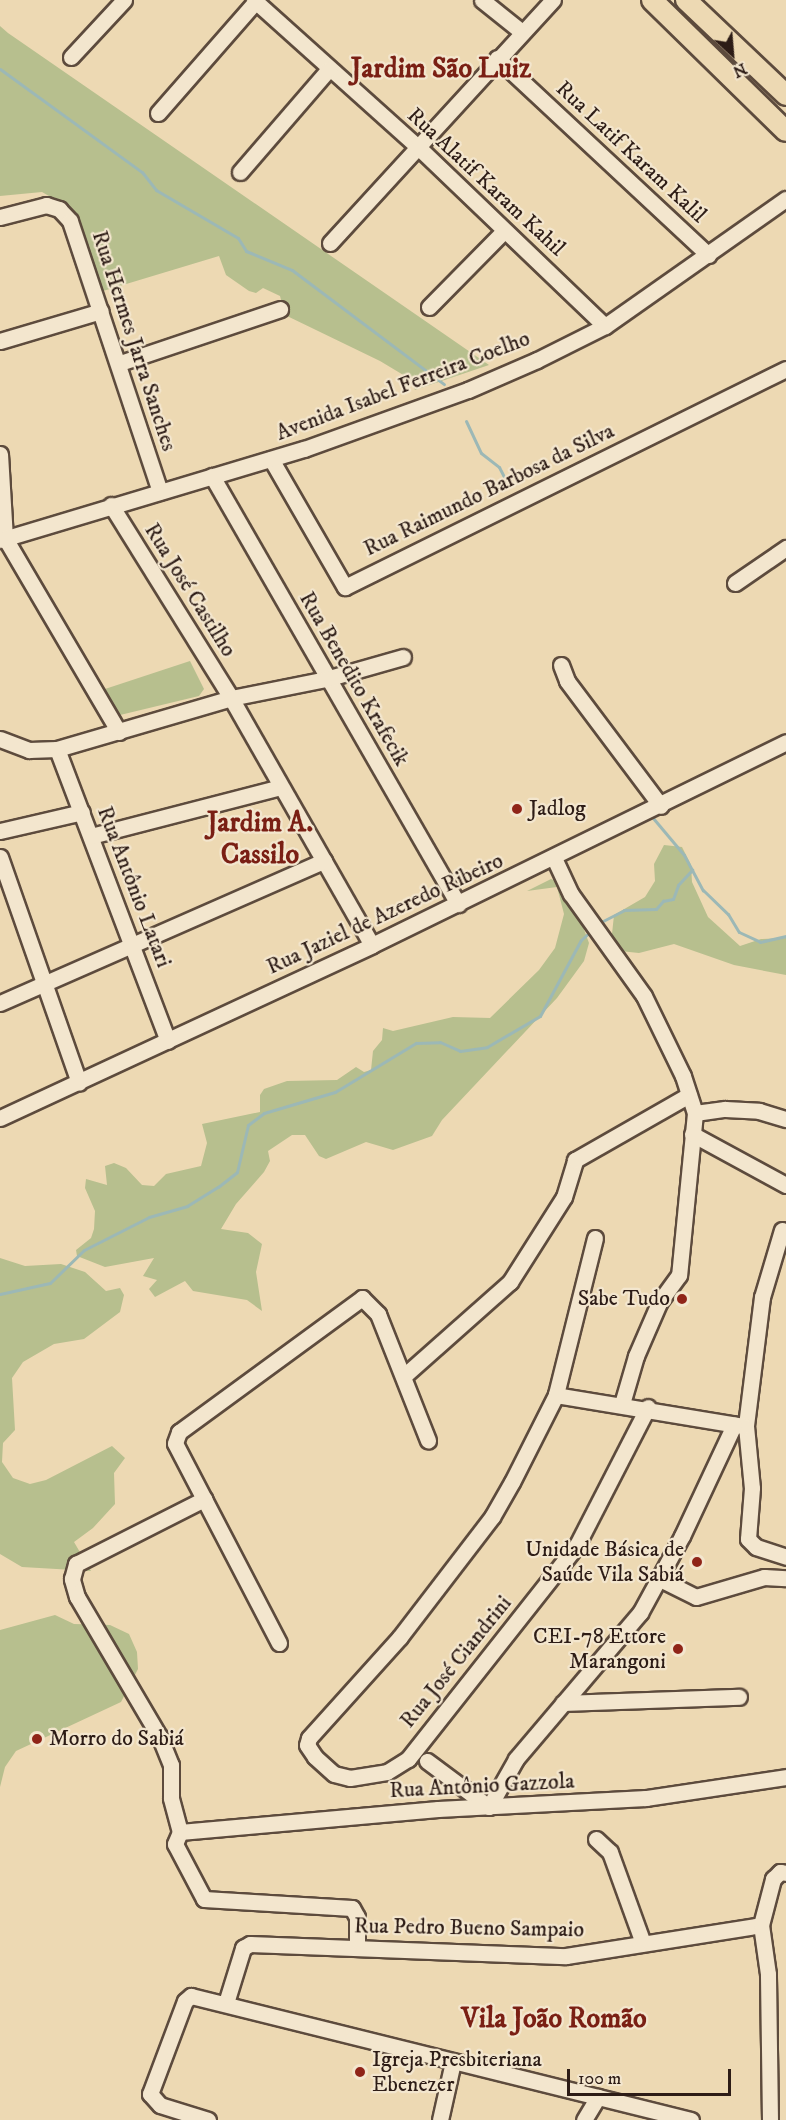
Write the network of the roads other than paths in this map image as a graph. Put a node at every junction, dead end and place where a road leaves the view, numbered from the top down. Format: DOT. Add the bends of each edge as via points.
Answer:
graph roads {
  1 [pos="124,0"];
  2 [pos="482,0"];
  3 [pos="553,0"];
  4 [pos="652,0"];
  5 [pos="686,0"];
  6 [pos="255,1"];
  7 [pos="522,33"];
  8 [pos="71,57"];
  9 [pos="497,58"];
  10 [pos="329,69"];
  11 [pos="786,95"];
  12 [pos="158,113"];
  13 [pos="786,131"];
  14 [pos="417,146"];
  15 [pos="240,172"];
  16 [pos="786,199"];
  17 [pos="0,217"];
  18 [pos="504,231"];
  19 [pos="330,243"];
  20 [pos="708,255"];
  21 [pos="429,307"];
  22 [pos="280,309"];
  23 [pos="101,311"];
  24 [pos="605,326"];
  25 [pos="0,341"];
  26 [pos="120,363"];
  27 [pos="786,369"];
  28 [pos="0,453"];
  29 [pos="271,459"];
  30 [pos="212,476"];
  31 [pos="159,490"];
  32 [pos="111,505"];
  33 [pos="3,539"];
  34 [pos="786,548"];
  35 [pos="735,583"];
  36 [pos="403,657"];
  37 [pos="561,665"];
  38 [pos="326,679"];
  39 [pos="231,698"];
  40 [pos="119,732"];
  41 [pos="0,739"];
  42 [pos="786,742"];
  43 [pos="57,749"];
  44 [pos="280,787"];
  45 [pos="661,806"];
  46 [pos="82,812"];
  47 [pos="0,831"];
  48 [pos="91,836"];
  49 [pos="0,857"];
  50 [pos="554,858"];
  51 [pos="324,861"];
  52 [pos="6,895"];
  53 [pos="458,904"];
  54 [pos="132,945"];
  55 [pos="372,945"];
  56 [pos="44,983"];
  57 [pos="0,1003"];
  58 [pos="168,1041"];
  59 [pos="79,1083"];
  60 [pos="689,1095"];
  61 [pos="695,1113"];
  62 [pos="0,1118"];
  63 [pos="786,1119"];
  64 [pos="692,1134"];
  65 [pos="786,1185"];
  66 [pos="785,1227"];
  67 [pos="595,1238"];
  68 [pos="404,1376"];
  69 [pos="556,1395"];
  70 [pos="622,1404"];
  71 [pos="648,1407"];
  72 [pos="740,1426"];
  73 [pos="428,1440"];
  74 [pos="204,1500"];
  75 [pos="786,1557"];
  76 [pos="786,1578"];
  77 [pos="660,1579"];
  78 [pos="279,1643"];
  79 [pos="739,1698"];
  80 [pos="563,1703"];
  81 [pos="418,1746"];
  82 [pos="408,1759"];
  83 [pos="428,1761"];
  84 [pos="786,1777"];
  85 [pos="489,1807"];
  86 [pos="180,1832"];
  87 [pos="596,1839"];
  88 [pos="786,1873"];
  89 [pos="761,1925"];
  90 [pos="643,1943"];
  91 [pos="357,1948"];
  92 [pos="226,2003"];
  93 [pos="453,2062"];
  94 [pos="598,2097"];
  95 [pos="208,2120"];
  96 [pos="440,2120"];
  97 [pos="584,2120"];
  98 [pos="691,2120"];
  99 [pos="770,2120"];
  1 -- 8 [label="street"];
  2 -- 7 [label="street"];
  3 -- 7 [label="street"];
  4 -- 13 [label="main road"];
  5 -- 11 [label="main road"];
  6 -- 10 [label="street, Rua Alatif Karam Kahil"];
  6 -- 12 [label="street"];
  7 -- 9 [label="street"];
  9 -- 14 [label="street"];
  9 -- 20 [label="street, Rua Latif Karam Kalil"];
  10 -- 14 [label="street, Rua Alatif Karam Kahil"];
  10 -- 15 [label="street"];
  14 -- 18 [label="street, Rua Alatif Karam Kahil"];
  14 -- 19 [label="street"];
  16 -- 20 [label="street, Avenida Isabel Ferreira Coelho"];
  17 -- 23 [label="street, Rua Hermes Jarra Sanches" via="46,205 59,209 70,221"];
  18 -- 21 [label="street"];
  18 -- 24 [label="street, Rua Alatif Karam Kahil"];
  20 -- 24 [label="street, Avenida Isabel Ferreira Coelho"];
  22 -- 26 [label="street"];
  23 -- 25 [label="street"];
  23 -- 26 [label="street, Rua Hermes Jarra Sanches"];
  24 -- 29 [label="street, Avenida Isabel Ferreira Coelho" via="468,390"];
  26 -- 31 [label="street, Rua Hermes Jarra Sanches"];
  27 -- 29 [label="street, Rua Raimundo Barbosa da Silva" via="345,587"];
  28 -- 33 [label="street"];
  29 -- 30 [label="street, Avenida Isabel Ferreira Coelho"];
  30 -- 31 [label="street, Avenida Isabel Ferreira Coelho"];
  30 -- 38 [label="street, Rua Benedito Krafecik"];
  31 -- 32 [label="street, Avenida Isabel Ferreira Coelho"];
  32 -- 33 [label="street, Avenida Isabel Ferreira Coelho"];
  32 -- 39 [label="street, Rua José Castilho"];
  33 -- 40 [label="street"];
  34 -- 35 [label="street"];
  36 -- 38 [label="street"];
  37 -- 45 [label="street" via="567,681"];
  38 -- 39 [label="street"];
  38 -- 53 [label="street, Rua Benedito Krafecik"];
  39 -- 40 [label="street"];
  39 -- 44 [label="street, Rua José Castilho"];
  40 -- 43 [label="street"];
  41 -- 43 [label="street" via="29,750"];
  42 -- 45 [label="street, Rua Jaziel de Azeredo Ribeiro"];
  43 -- 46 [label="street, Rua Antônio Latari"];
  44 -- 48 [label="street"];
  44 -- 51 [label="street, Rua José Castilho"];
  45 -- 50 [label="street, Rua Jaziel de Azeredo Ribeiro"];
  46 -- 47 [label="street"];
  46 -- 48 [label="street, Rua Antônio Latari"];
  48 -- 54 [label="street, Rua Antônio Latari"];
  49 -- 52 [label="street"];
  50 -- 53 [label="street, Rua Jaziel de Azeredo Ribeiro"];
  50 -- 60 [label="street" via="588,921 644,996"];
  51 -- 54 [label="street"];
  51 -- 55 [label="street, Rua José Castilho"];
  52 -- 56 [label="street"];
  53 -- 55 [label="street, Rua Jaziel de Azeredo Ribeiro"];
  54 -- 56 [label="street"];
  54 -- 58 [label="street, Rua Antônio Latari"];
  55 -- 58 [label="street, Rua Jaziel de Azeredo Ribeiro"];
  56 -- 57 [label="street"];
  56 -- 59 [label="street"];
  58 -- 59 [label="street, Rua Jaziel de Azeredo Ribeiro"];
  59 -- 62 [label="street, Rua Jaziel de Azeredo Ribeiro"];
  60 -- 61 [label="street"];
  60 -- 68 [label="street" via="575,1160 564,1197 510,1282"];
  61 -- 63 [label="street" via="748,1110"];
  61 -- 64 [label="street"];
  64 -- 65 [label="street"];
  64 -- 70 [label="street" via="679,1275 659,1303 636,1356"];
  66 -- 72 [label="street" via="762,1297"];
  67 -- 69 [label="street"];
  68 -- 73 [label="street"];
  68 -- 74 [label="street" via="378,1314 362,1298 178,1432 175,1443"];
  69 -- 70 [label="street"];
  69 -- 82 [label="street" via="492,1517 400,1637 309,1738 307,1745 315,1758 340,1778 376,1775"];
  70 -- 71 [label="street"];
  71 -- 72 [label="street"];
  71 -- 81 [label="street, Rua José Ciandrini" via="577,1545"];
  72 -- 75 [label="street" via="752,1488 748,1539 756,1547"];
  72 -- 77 [label="street"];
  74 -- 78 [label="street"];
  74 -- 86 [label="street" via="76,1564 72,1579 78,1597 159,1736 171,1765 171,1798"];
  76 -- 77 [label="street" via="764,1577 696,1597"];
  77 -- 80 [label="street" via="640,1613"];
  79 -- 80 [label="street"];
  80 -- 85 [label="street" via="516,1759"];
  81 -- 82 [label="street, Rua José Ciandrini"];
  81 -- 83 [label="street"];
  82 -- 83 [label="street"];
  83 -- 85 [label="street"];
  84 -- 85 [label="street, Rua Antônio Gazzola" via="646,1798"];
  85 -- 86 [label="street, Rua Antônio Gazzola" via="338,1816"];
  86 -- 91 [label="street" via="175,1844 204,1899 352,1908 357,1917"];
  87 -- 90 [label="street" via="610,1851"];
  88 -- 89 [label="street" via="780,1872 773,1878"];
  89 -- 90 [label="street, Rua Pedro Bueno Sampaio"];
  89 -- 99 [label="street" via="768,1974"];
  90 -- 91 [label="street, Rua Pedro Bueno Sampaio" via="567,1956"];
  91 -- 92 [label="street, Rua Pedro Bueno Sampaio" via="246,1946"];
  92 -- 93 [label="street"];
  92 -- 95 [label="street" via="199,1996 190,1996 185,2001 150,2094 160,2105"];
  93 -- 94 [label="street"];
  93 -- 96 [label="street"];
  94 -- 97 [label="street"];
  94 -- 98 [label="street"];
}
